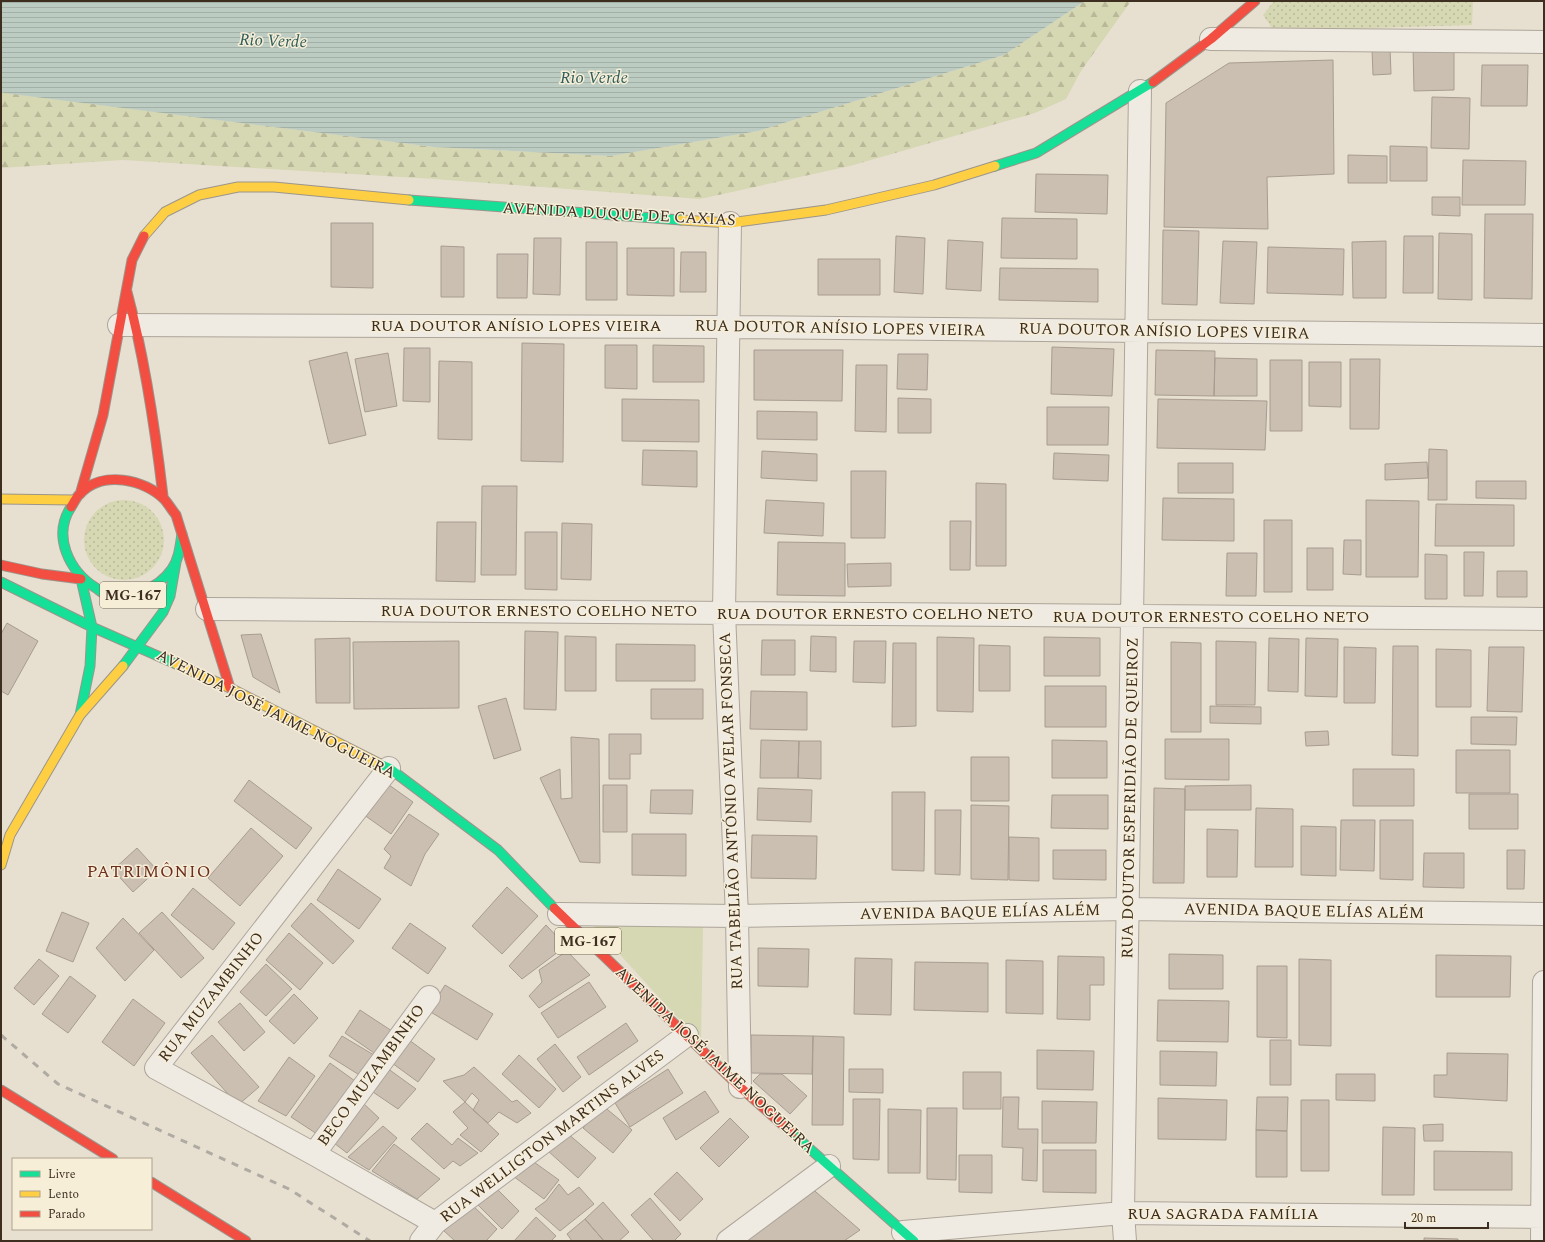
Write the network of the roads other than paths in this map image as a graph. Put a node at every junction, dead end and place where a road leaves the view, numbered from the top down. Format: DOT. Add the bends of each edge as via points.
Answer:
graph roads {
  1 [pos="1255,1"];
  2 [pos="1211,39"];
  3 [pos="1544,42"];
  4 [pos="1140,91"];
  5 [pos="730,223"];
  6 [pos="127,291"];
  7 [pos="128,325"];
  8 [pos="728,327"];
  9 [pos="1136,331"];
  10 [pos="1544,335"];
  11 [pos="81,491"];
  12 [pos="163,496"];
  13 [pos="1,499"];
  14 [pos="74,500"];
  15 [pos="182,534"];
  16 [pos="176,562"];
  17 [pos="1,565"];
  18 [pos="81,579"];
  19 [pos="1,582"];
  20 [pos="207,609"];
  21 [pos="724,612"];
  22 [pos="1132,616"];
  23 [pos="1544,619"];
  24 [pos="92,627"];
  25 [pos="139,646"];
  26 [pos="230,688"];
  27 [pos="80,715"];
  28 [pos="389,768"];
  29 [pos="10,835"];
  30 [pos="1,843"];
  31 [pos="1,865"];
  32 [pos="1128,909"];
  33 [pos="559,914"];
  34 [pos="1544,914"];
  35 [pos="737,916"];
  36 [pos="1544,982"];
  37 [pos="429,997"];
  38 [pos="687,1035"];
  39 [pos="740,1087"];
  40 [pos="2,1089"];
  41 [pos="314,1154"];
  42 [pos="111,1158"];
  43 [pos="829,1166"];
  44 [pos="152,1183"];
  45 [pos="1123,1213"];
  46 [pos="1543,1217"];
  47 [pos="435,1223"];
  48 [pos="908,1236"];
  49 [pos="246,1241"];
  50 [pos="421,1241"];
  51 [pos="728,1241"];
  52 [pos="1124,1241"];
  53 [pos="1542,1241"];
  1 -- 2 [label="main road, AVENIDA DUQUE DE CAXIAS"];
  2 -- 3 [label="street"];
  2 -- 4 [label="main road, AVENIDA DUQUE DE CAXIAS"];
  4 -- 5 [label="main road, AVENIDA DUQUE DE CAXIAS" via="1036,153 934,185 834,208"];
  4 -- 9 [label="street, RUA DOUTOR ESPERIDIÃO DE QUEIROZ"];
  5 -- 6 [label="main road, AVENIDA DUQUE DE CAXIAS" via="445,203 274,187 238,187 199,195 165,212 144,236 132,260"];
  5 -- 8 [label="street, RUA TABELIÃO ANTÓNIO AVELAR FONSECA"];
  6 -- 7 [label="main road, AVENIDA DUQUE DE CAXIAS"];
  6 -- 7 [label="main road, AVENIDA DUQUE DE CAXIAS"];
  7 -- 8 [label="street, RUA DOUTOR ANÍSIO LOPES VIEIRA"];
  7 -- 11 [label="main road, AVENIDA DUQUE DE CAXIAS"];
  7 -- 12 [label="main road, AVENIDA DUQUE DE CAXIAS" via="153,412"];
  8 -- 9 [label="street, RUA DOUTOR ANÍSIO LOPES VIEIRA"];
  8 -- 21 [label="street, RUA TABELIÃO ANTÓNIO AVELAR FONSECA"];
  9 -- 10 [label="street, RUA DOUTOR ANÍSIO LOPES VIEIRA"];
  9 -- 22 [label="street, RUA DOUTOR ESPERIDIÃO DE QUEIROZ"];
  11 -- 12 [label="main road, AVENIDA DUQUE DE CAXIAS / MG-167" via="101,482 123,480 144,484"];
  11 -- 14 [label="main road, AVENIDA DUQUE DE CAXIAS / MG-167"];
  12 -- 15 [label="main road, AVENIDA DUQUE DE CAXIAS / MG-167" via="180,521"];
  13 -- 14 [label="main road"];
  14 -- 18 [label="main road, AVENIDA DUQUE DE CAXIAS / MG-167" via="63,526 66,555"];
  15 -- 16 [label="main road, AVENIDA DUQUE DE CAXIAS / MG-167"];
  15 -- 20 [label="main road, AVENIDA DUQUE DE CAXIAS"];
  16 -- 18 [label="main road, AVENIDA DUQUE DE CAXIAS / MG-167" via="159,584 133,595 105,594"];
  16 -- 25 [label="main road" via="170,596 163,612"];
  17 -- 18 [label="main road, MG-167"];
  18 -- 24 [label="main road"];
  19 -- 24 [label="main road, AVENIDA JOSÉ JAIME NOGUEIRA / MG-167"];
  20 -- 21 [label="street, RUA DOUTOR ERNESTO COELHO NETO"];
  20 -- 26 [label="main road, AVENIDA DUQUE DE CAXIAS"];
  21 -- 22 [label="street, RUA DOUTOR ERNESTO COELHO NETO"];
  21 -- 35 [label="street, RUA TABELIÃO ANTÓNIO AVELAR FONSECA"];
  22 -- 23 [label="street, RUA DOUTOR ERNESTO COELHO NETO"];
  22 -- 32 [label="street, RUA DOUTOR ESPERIDIÃO DE QUEIROZ"];
  24 -- 25 [label="main road, AVENIDA JOSÉ JAIME NOGUEIRA / MG-167"];
  24 -- 27 [label="main road" via="90,666"];
  25 -- 26 [label="main road, AVENIDA JOSÉ JAIME NOGUEIRA / MG-167"];
  25 -- 27 [label="main road"];
  26 -- 28 [label="main road, AVENIDA JOSÉ JAIME NOGUEIRA / MG-167"];
  27 -- 29 [label="main road"];
  28 -- 33 [label="main road, AVENIDA JOSÉ JAIME NOGUEIRA / MG-167" via="498,850"];
  28 -- 41 [label="street, RUA MUZAMBINHO" via="156,1068"];
  29 -- 30 [label="main road"];
  29 -- 31 [label="main road"];
  32 -- 34 [label="street, AVENIDA BAQUE ELÍAS ALÉM"];
  32 -- 35 [label="street, AVENIDA BAQUE ELÍAS ALÉM"];
  32 -- 45 [label="street, RUA DOUTOR ESPERIDIÃO DE QUEIROZ"];
  33 -- 35 [label="street, AVENIDA BAQUE ELÍAS ALÉM"];
  33 -- 38 [label="main road, AVENIDA JOSÉ JAIME NOGUEIRA / MG-167"];
  35 -- 39 [label="street, RUA TABELIÃO ANTÓNIO AVELAR FONSECA"];
  36 -- 46 [label="street"];
  37 -- 41 [label="street, BECO MUZAMBINHO"];
  38 -- 39 [label="main road, AVENIDA JOSÉ JAIME NOGUEIRA / MG-167"];
  38 -- 47 [label="street, RUA WELLIGTON MARTINS ALVES"];
  39 -- 43 [label="main road, AVENIDA JOSÉ JAIME NOGUEIRA / MG-167"];
  40 -- 42 [label="main road"];
  41 -- 47 [label="street, RUA MUZAMBINHO"];
  43 -- 48 [label="main road, AVENIDA JOSÉ JAIME NOGUEIRA / MG-167"];
  43 -- 51 [label="street"];
  44 -- 49 [label="main road"];
  45 -- 46 [label="street, RUA SAGRADA FAMÍLIA"];
  45 -- 48 [label="street, RUA SAGRADA FAMÍLIA"];
  45 -- 52 [label="street, RUA DOUTOR ESPERIDIÃO DE QUEIROZ"];
  46 -- 53 [label="street"];
  47 -- 50 [label="street, RUA WELLIGTON MARTINS ALVES"];
}
